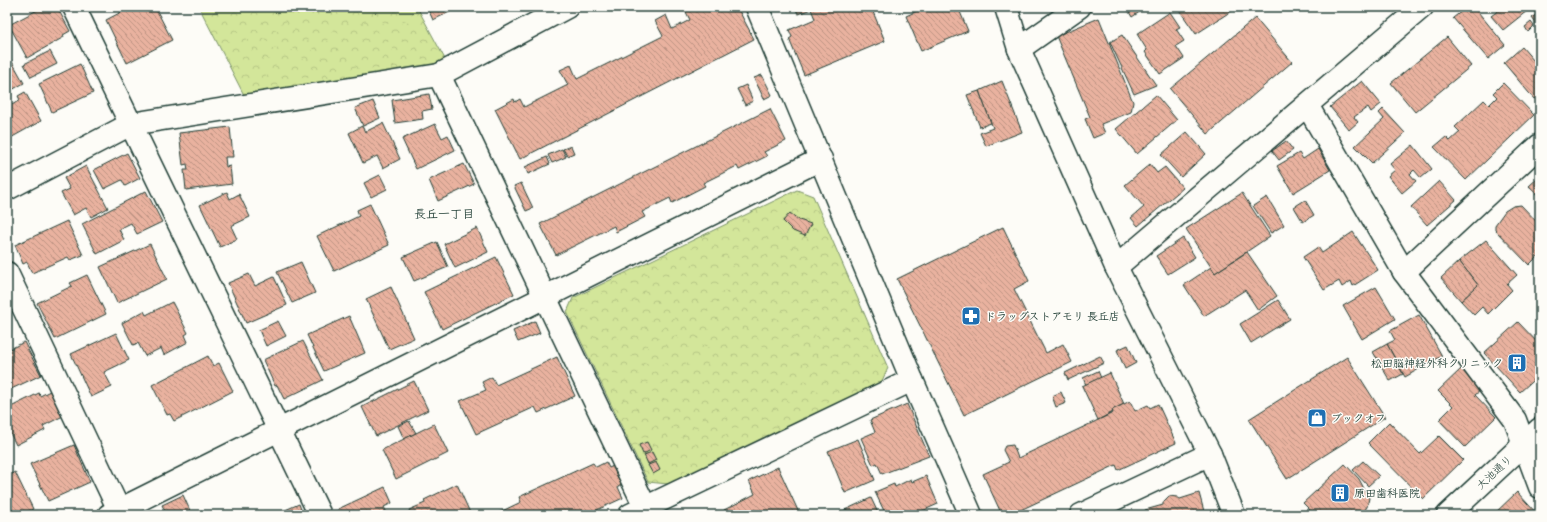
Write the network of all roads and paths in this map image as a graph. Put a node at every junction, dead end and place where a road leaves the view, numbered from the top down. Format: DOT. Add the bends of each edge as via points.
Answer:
graph roads {
  1 [pos="74,7"];
  2 [pos="757,7"];
  3 [pos="1006,7"];
  4 [pos="1079,7"];
  5 [pos="1422,7"];
  6 [pos="563,8"];
  7 [pos="1019,49"];
  8 [pos="439,75"];
  9 [pos="1307,105"];
  10 [pos="131,124"];
  11 [pos="1540,145"];
  12 [pos="821,159"];
  13 [pos="7,189"];
  14 [pos="1116,268"];
  15 [pos="1404,272"];
  16 [pos="7,273"];
  17 [pos="545,298"];
  18 [pos="912,380"];
  19 [pos="1540,429"];
  20 [pos="279,430"];
  21 [pos="1523,444"];
  22 [pos="1210,454"];
  23 [pos="1540,487"];
  24 [pos="114,512"];
  25 [pos="641,512"];
  26 [pos="320,515"];
  27 [pos="970,515"];
  28 [pos="1081,515"];
  29 [pos="1234,515"];
  30 [pos="1448,515"];
  1 -- 10 [label="street"];
  2 -- 12 [label="street"];
  3 -- 7 [label="street"];
  4 -- 7 [label="street"];
  5 -- 9 [label="street"];
  6 -- 8 [label="street"];
  7 -- 14 [label="street"];
  8 -- 10 [label="street"];
  8 -- 17 [label="street"];
  9 -- 14 [label="street"];
  9 -- 15 [label="street"];
  10 -- 13 [label="street"];
  10 -- 20 [label="street"];
  11 -- 15 [label="street"];
  12 -- 17 [label="street"];
  12 -- 18 [label="street"];
  14 -- 22 [label="street"];
  15 -- 21 [label="street" via="1515,420"];
  16 -- 24 [label="street"];
  17 -- 20 [label="street"];
  17 -- 25 [label="street"];
  18 -- 25 [label="street"];
  18 -- 27 [label="street"];
  19 -- 21 [label="street, 大池通り"];
  20 -- 24 [label="street"];
  20 -- 26 [label="street"];
  21 -- 23 [label="street"];
  21 -- 30 [label="street, 大池通り"];
  22 -- 28 [label="street"];
  22 -- 29 [label="street"];
}
